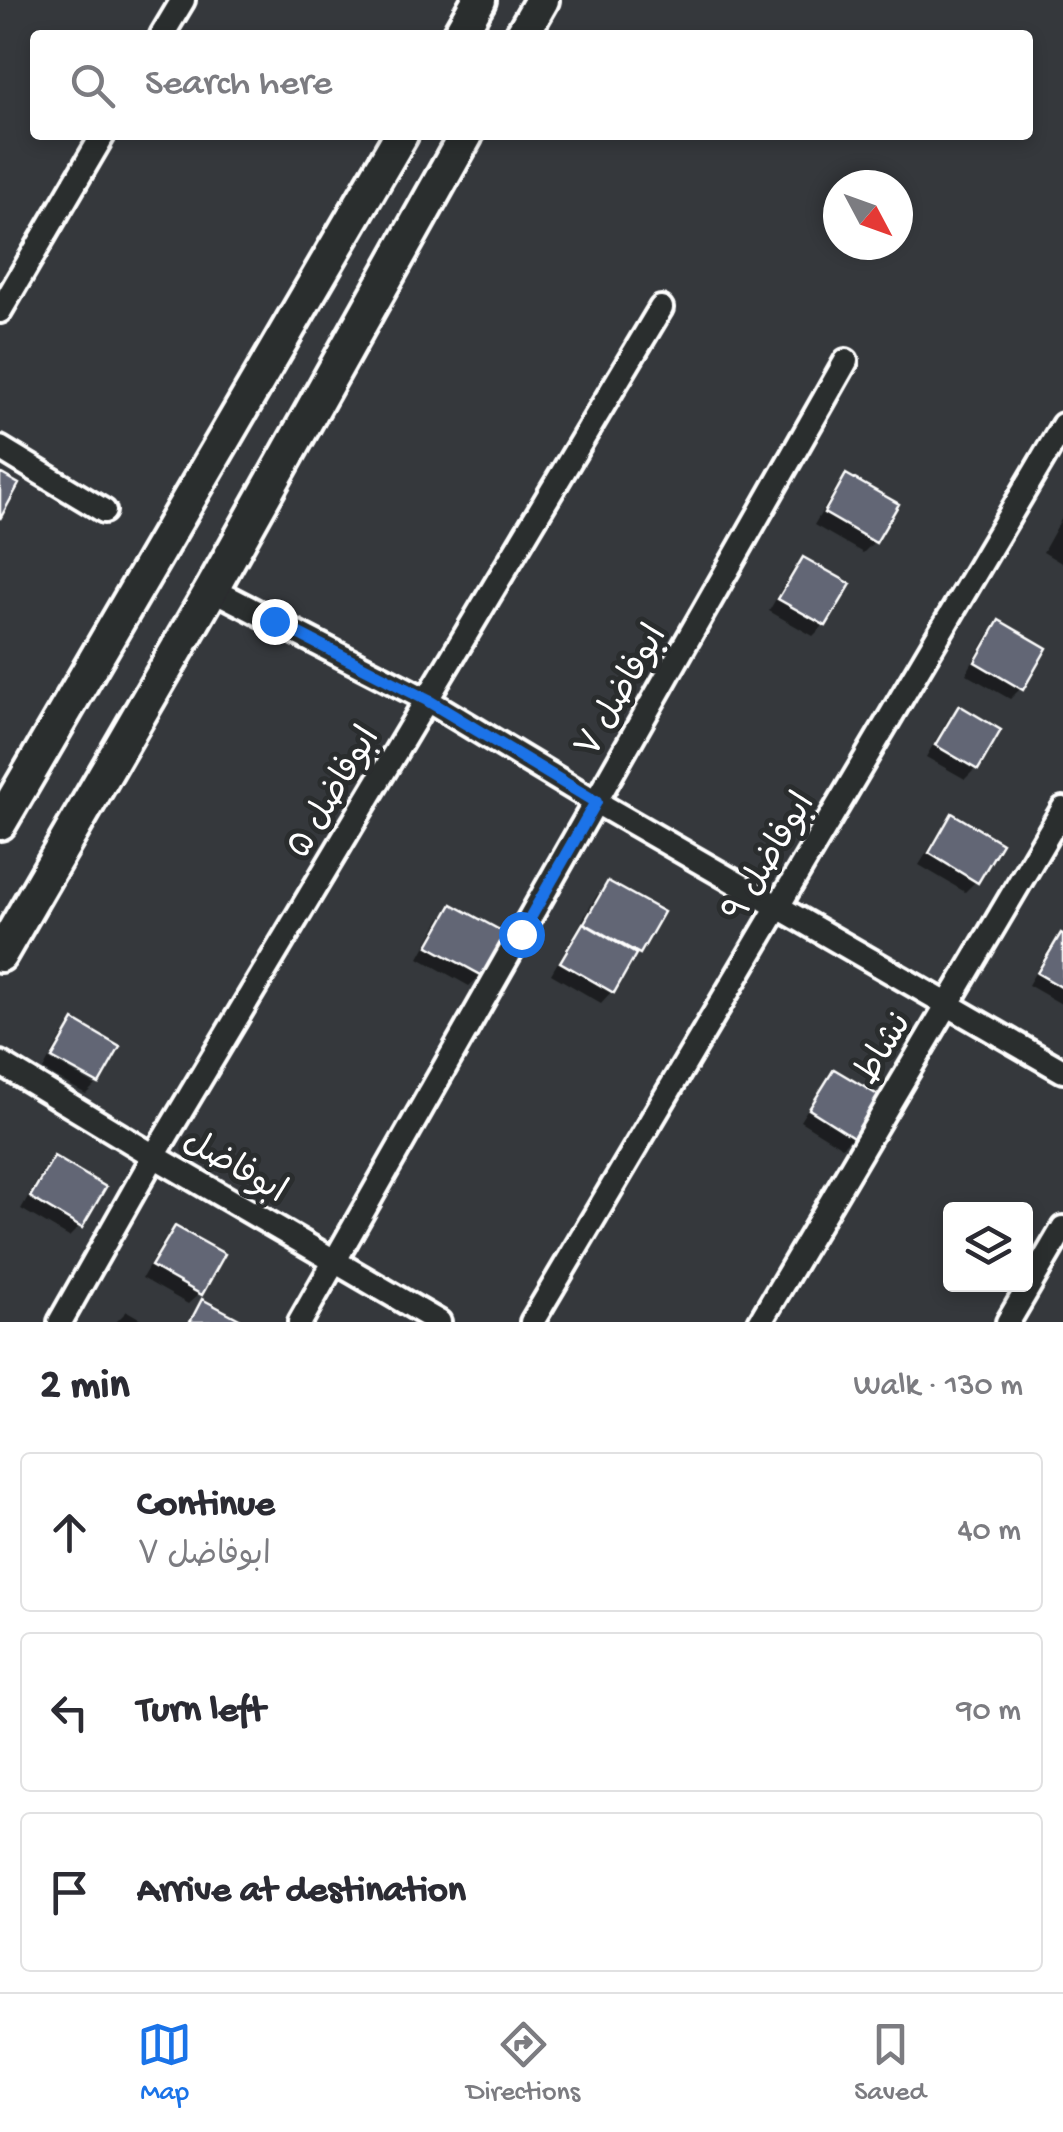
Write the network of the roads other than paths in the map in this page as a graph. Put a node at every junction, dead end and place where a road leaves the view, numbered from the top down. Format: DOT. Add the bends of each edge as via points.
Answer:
graph roads {
  1 [pos="182,0"];
  2 [pos="479,0"];
  3 [pos="542,0"];
  4 [pos="165,30"];
  5 [pos="462,30"];
  6 [pos="525,30"];
  7 [pos="100,140"];
  8 [pos="398,140"];
  9 [pos="463,140"];
  10 [pos="662,308"];
  11 [pos="0,310"];
  12 [pos="846,361"];
  13 [pos="1063,425"];
  14 [pos="0,448"];
  15 [pos="104,511"];
  16 [pos="212,589"];
  17 [pos="427,700"];
  18 [pos="596,802"];
  19 [pos="1063,808"];
  20 [pos="0,823"];
  21 [pos="778,907"];
  22 [pos="0,955"];
  23 [pos="947,1005"];
  24 [pos="0,1063"];
  25 [pos="1063,1071"];
  26 [pos="154,1156"];
  27 [pos="1063,1228"];
  28 [pos="335,1262"];
  29 [pos="60,1322"];
  30 [pos="300,1322"];
  31 [pos="438,1322"];
  32 [pos="532,1322"];
  33 [pos="760,1322"];
  34 [pos="1008,1322"];
  1 -- 4 [label="street"];
  2 -- 5 [label="main road"];
  3 -- 6 [label="main road"];
  7 -- 11 [label="street"];
  8 -- 20 [label="main road"];
  9 -- 16 [label="main road"];
  10 -- 17 [label="street, ابوفاضل ۵"];
  12 -- 18 [label="street, ابوفاضل ۷"];
  13 -- 21 [label="street, ابوفاضل ۹"];
  14 -- 15 [label="street"];
  16 -- 17 [label="street"];
  16 -- 22 [label="main road"];
  17 -- 18 [label="street"];
  17 -- 26 [label="street, ابوفاضل ۵"];
  18 -- 21 [label="street"];
  18 -- 28 [label="street, ابوفاضل ۷"];
  19 -- 23 [label="street, نشاط"];
  21 -- 23 [label="street"];
  21 -- 32 [label="street, ابوفاضل ۹"];
  23 -- 25 [label="street"];
  23 -- 33 [label="street, نشاط"];
  24 -- 26 [label="street, ابوفاضل"];
  26 -- 28 [label="street, ابوفاضل"];
  26 -- 29 [label="street, ابوفاضل ۵"];
  27 -- 34 [label="street"];
  28 -- 30 [label="street, ابوفاضل ۷"];
  28 -- 31 [label="street, ابوفاضل"];
}
